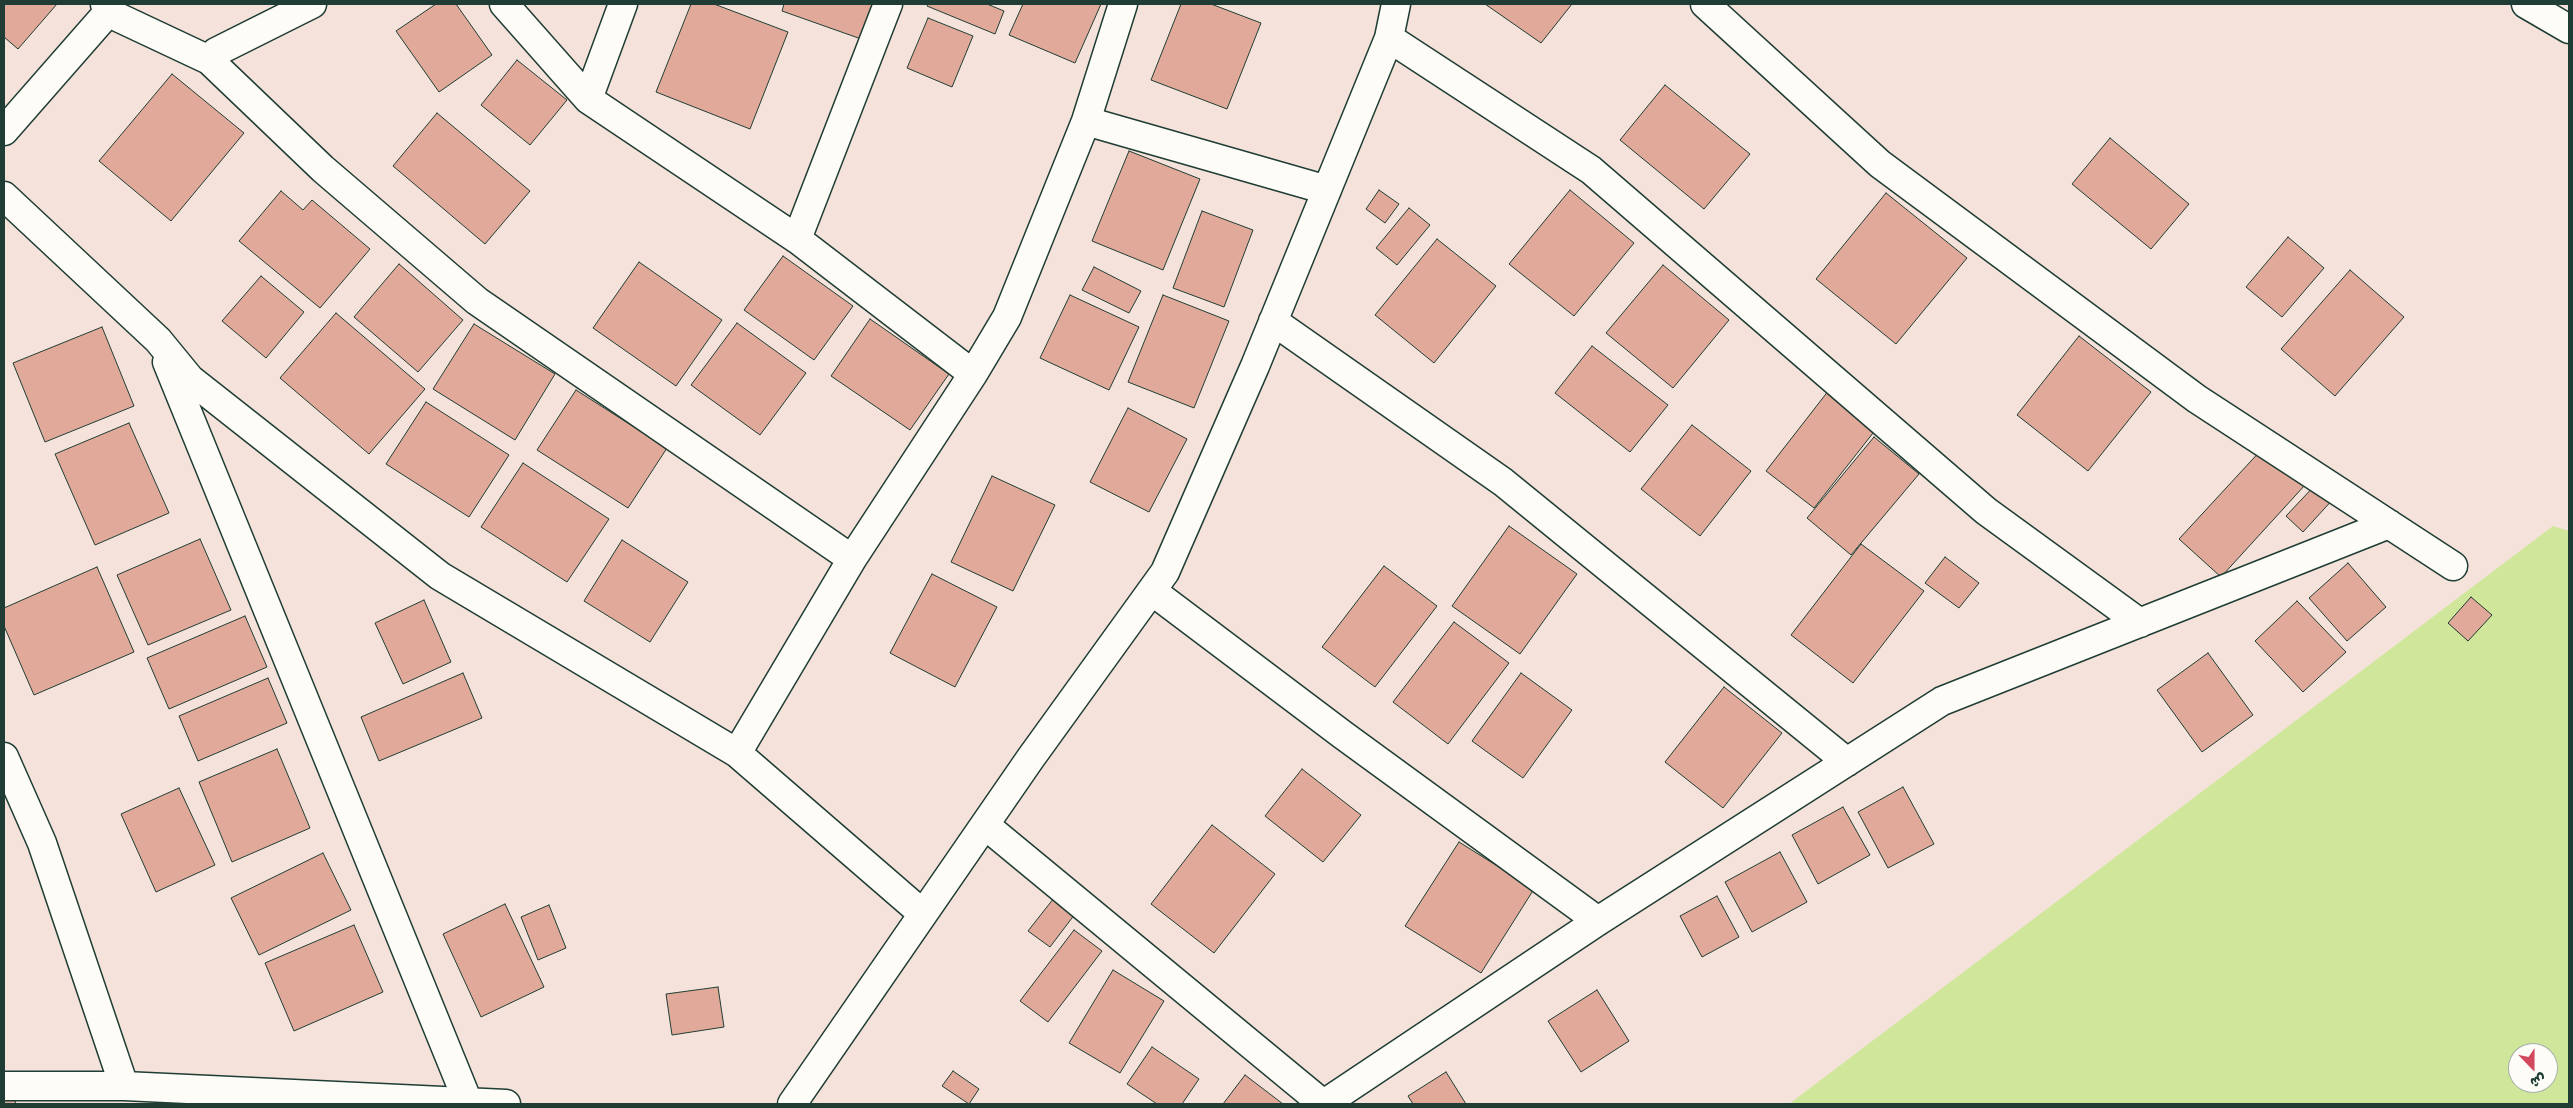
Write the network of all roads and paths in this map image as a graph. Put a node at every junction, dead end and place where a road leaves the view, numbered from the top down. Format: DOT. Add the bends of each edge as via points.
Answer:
graph roads {
  1 [pos="312,4"];
  2 [pos="504,4"];
  3 [pos="623,4"];
  4 [pos="888,4"];
  5 [pos="1123,4"];
  6 [pos="1396,4"];
  7 [pos="1706,4"];
  8 [pos="2526,4"];
  9 [pos="108,7"];
  10 [pos="2569,29"];
  11 [pos="1389,38"];
  12 [pos="209,60"];
  13 [pos="588,99"];
  14 [pos="1086,121"];
  15 [pos="4,131"];
  16 [pos="1327,190"];
  17 [pos="4,196"];
  18 [pos="797,239"];
  19 [pos="1274,321"];
  20 [pos="158,340"];
  21 [pos="973,374"];
  22 [pos="2389,524"];
  23 [pos="852,559"];
  24 [pos="2453,566"];
  25 [pos="1152,591"];
  26 [pos="2140,623"];
  27 [pos="737,753"];
  28 [pos="4,757"];
  29 [pos="1847,762"];
  30 [pos="985,825"];
  31 [pos="923,914"];
  32 [pos="1598,921"];
  33 [pos="4,1086"];
  34 [pos="124,1086"];
  35 [pos="167,1096"];
  36 [pos="468,1102"];
  37 [pos="506,1104"];
  38 [pos="792,1104"];
  39 [pos="1323,1104"];
  1 -- 12 [label="street" via="216,52"];
  2 -- 13 [label="street"];
  3 -- 13 [label="street"];
  4 -- 18 [label="street"];
  5 -- 14 [label="street"];
  6 -- 11 [label="street"];
  7 -- 22 [label="street" via="1880,164 2197,399"];
  8 -- 10 [label="street"];
  9 -- 12 [label="street" via="109,13"];
  9 -- 15 [label="street"];
  11 -- 16 [label="street"];
  11 -- 26 [label="street" via="1591,170 1986,511"];
  12 -- 23 [label="street" via="323,169 477,301"];
  13 -- 18 [label="street"];
  14 -- 16 [label="street"];
  14 -- 21 [label="street" via="1007,317"];
  16 -- 19 [label="street"];
  17 -- 20 [label="street"];
  18 -- 21 [label="street"];
  19 -- 25 [label="street" via="1165,572"];
  19 -- 29 [label="street" via="1503,482"];
  20 -- 27 [label="street" via="190,379 440,576"];
  20 -- 36 [label="street"];
  21 -- 23 [label="street"];
  22 -- 24 [label="street"];
  22 -- 26 [label="street"];
  23 -- 27 [label="street"];
  25 -- 30 [label="street"];
  25 -- 32 [label="street"];
  26 -- 29 [label="street" via="1942,701"];
  27 -- 31 [label="street"];
  28 -- 34 [label="street" via="42,843"];
  29 -- 32 [label="street"];
  30 -- 31 [label="street"];
  30 -- 39 [label="street"];
  31 -- 38 [label="street"];
  32 -- 39 [label="street"];
  33 -- 34 [label="street"];
  34 -- 35 [label="street"];
  35 -- 36 [label="street"];
  36 -- 37 [label="street"];
}
